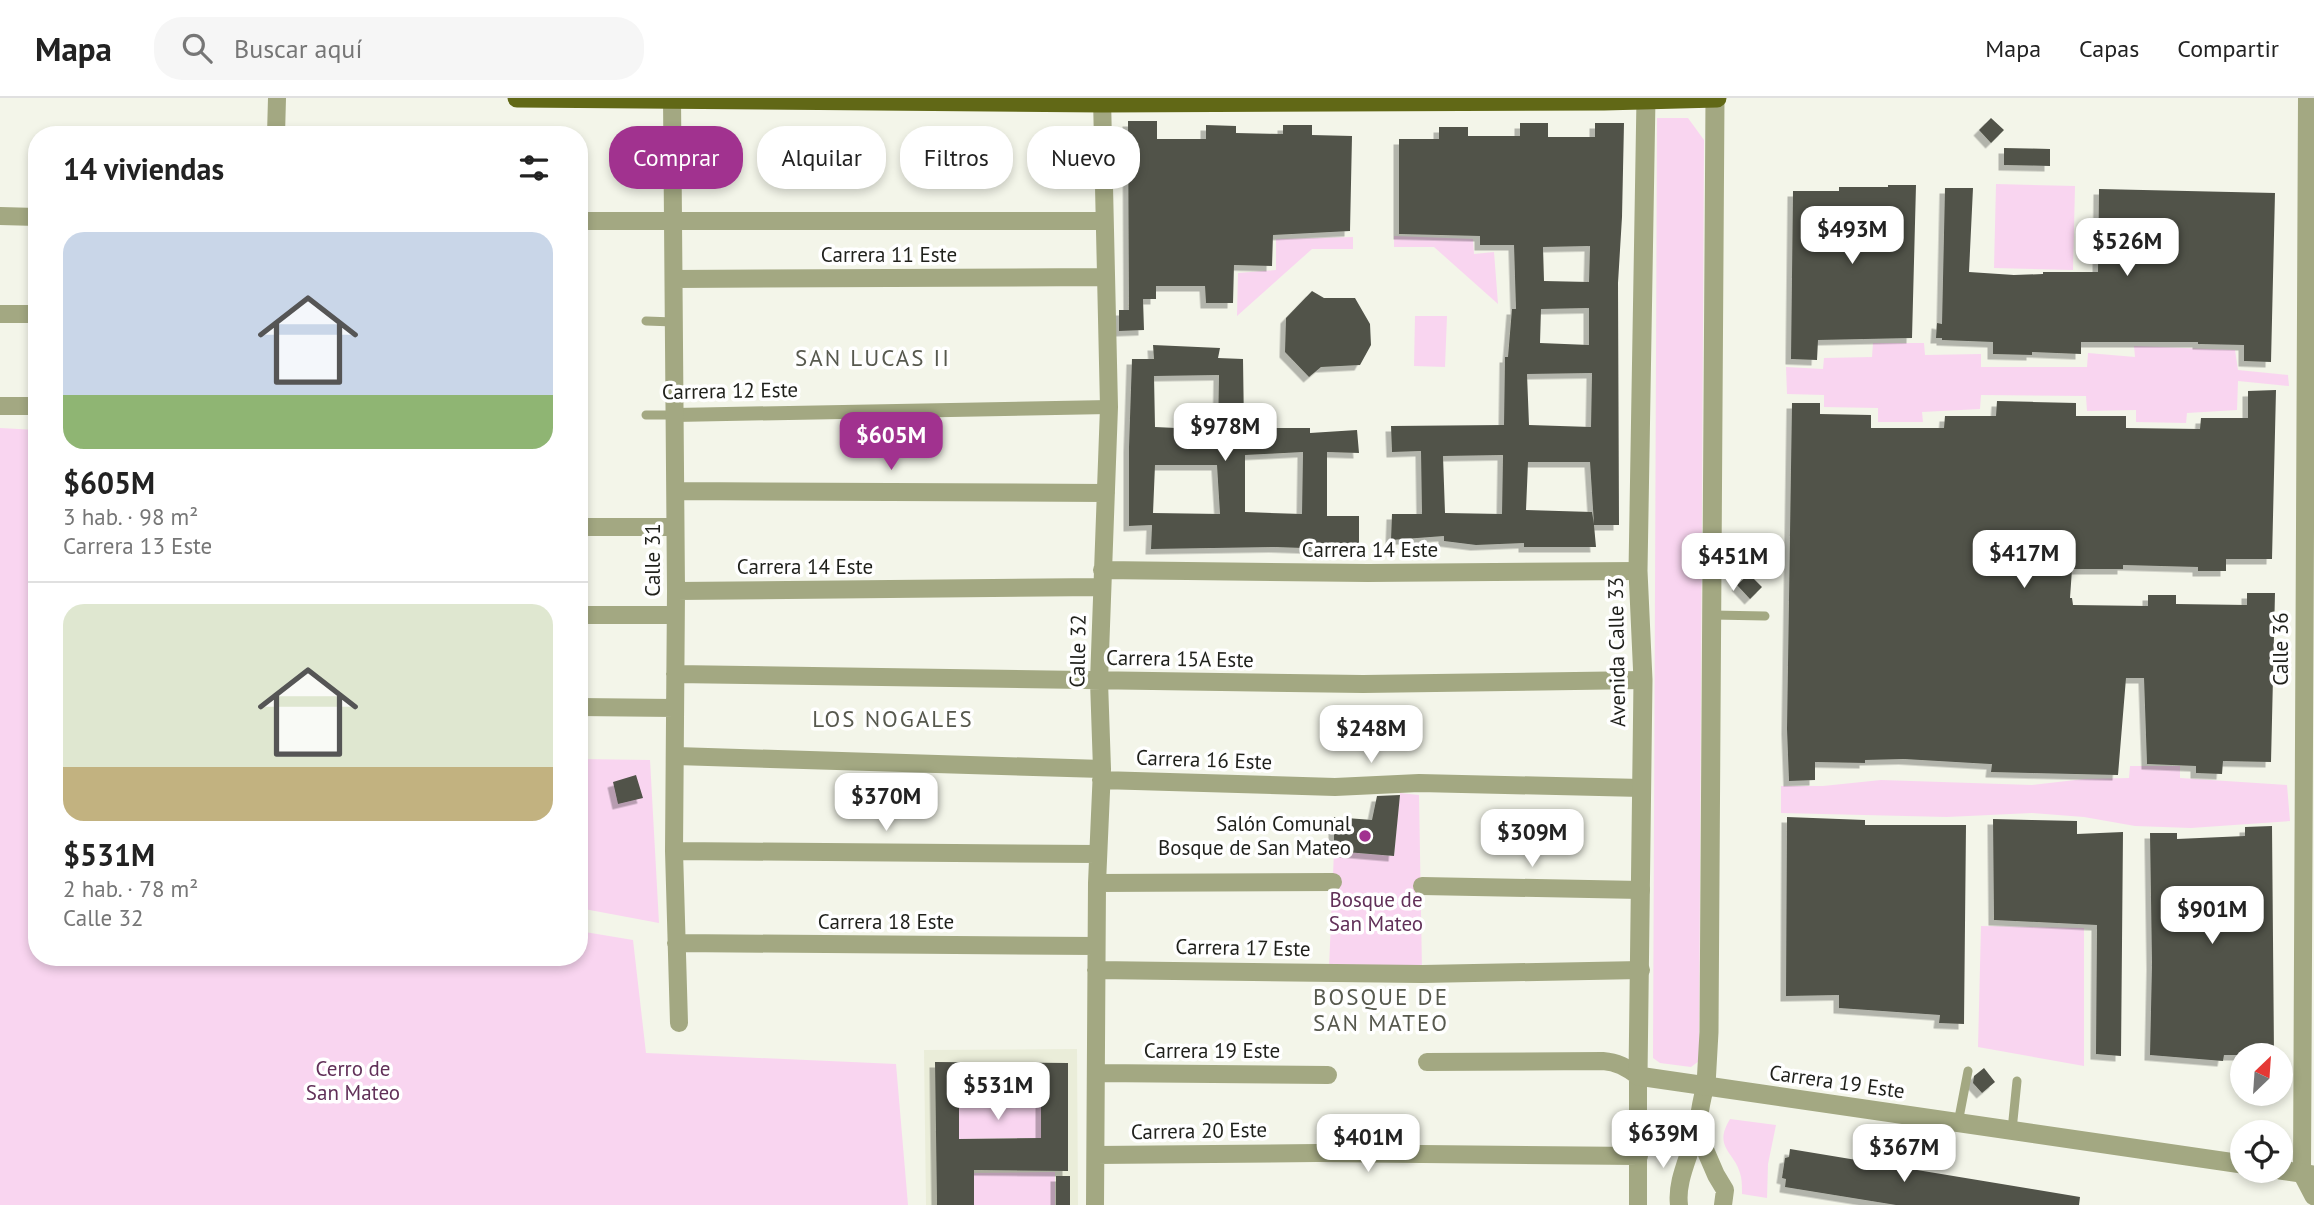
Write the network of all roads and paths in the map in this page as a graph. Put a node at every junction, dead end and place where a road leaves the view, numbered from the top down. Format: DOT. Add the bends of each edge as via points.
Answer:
graph roads {
  1 [pos="277,98"];
  2 [pos="517,98"];
  3 [pos="1715,98"];
  4 [pos="2306,98"];
  5 [pos="672,99"];
  6 [pos="1646,99"];
  7 [pos="1102,101"];
  8 [pos="276,126"];
  9 [pos="0,216"];
  10 [pos="28,217"];
  11 [pos="588,221"];
  12 [pos="674,221"];
  13 [pos="1103,221"];
  14 [pos="1105,277"];
  15 [pos="674,279"];
  16 [pos="0,314"];
  17 [pos="28,314"];
  18 [pos="646,320"];
  19 [pos="674,322"];
  20 [pos="0,406"];
  21 [pos="28,406"];
  22 [pos="1109,407"];
  23 [pos="646,415"];
  24 [pos="675,415"];
  25 [pos="676,491"];
  26 [pos="1106,493"];
  27 [pos="588,527"];
  28 [pos="676,527"];
  29 [pos="1713,560"];
  30 [pos="1764,563"];
  31 [pos="1638,571"];
  32 [pos="1102,579"];
  33 [pos="676,591"];
  34 [pos="588,615"];
  35 [pos="675,615"];
  36 [pos="1713,615"];
  37 [pos="1765,616"];
  38 [pos="675,674"];
  39 [pos="1643,680"];
  40 [pos="1099,681"];
  41 [pos="588,707"];
  42 [pos="674,708"];
  43 [pos="676,756"];
  44 [pos="1101,774"];
  45 [pos="1642,788"];
  46 [pos="674,851"];
  47 [pos="1098,854"];
  48 [pos="1333,882"];
  49 [pos="1097,883"];
  50 [pos="1422,886"];
  51 [pos="1641,890"];
  52 [pos="676,943"];
  53 [pos="1097,946"];
  54 [pos="1096,970"];
  55 [pos="1641,970"];
  56 [pos="679,1023"];
  57 [pos="1427,1062"];
  58 [pos="1968,1071"];
  59 [pos="1096,1073"];
  60 [pos="1328,1075"];
  61 [pos="1638,1076"];
  62 [pos="2017,1081"];
  63 [pos="1706,1085"];
  64 [pos="1958,1122"];
  65 [pos="2012,1130"];
  66 [pos="1696,1131"];
  67 [pos="1096,1155"];
  68 [pos="1639,1156"];
  69 [pos="2230,1162"];
  70 [pos="2308,1174"];
  71 [pos="2314,1196"];
  72 [pos="1095,1205"];
  73 [pos="1638,1205"];
  74 [pos="1679,1205"];
  75 [pos="1725,1205"];
  1 -- 8 [label="street"];
  2 -- 5 [label="main road"];
  3 -- 6 [label="main road"];
  3 -- 29 [label="street"];
  4 -- 70 [label="street, Calle 36"];
  5 -- 7 [label="main road"];
  5 -- 12 [label="street, Calle 31"];
  6 -- 7 [label="main road"];
  6 -- 31 [label="street, Avenida Calle 33"];
  7 -- 13 [label="street, Calle 32"];
  9 -- 10 [label="street"];
  11 -- 12 [label="street"];
  12 -- 13 [label="street"];
  12 -- 15 [label="street, Calle 31"];
  13 -- 14 [label="street, Calle 32"];
  14 -- 15 [label="street, Carrera 11 Este"];
  14 -- 22 [label="street, Calle 32"];
  15 -- 19 [label="street, Calle 31"];
  16 -- 17 [label="street"];
  18 -- 19 [label="lane"];
  19 -- 24 [label="street, Calle 31"];
  20 -- 21 [label="street"];
  22 -- 24 [label="street, Carrera 12 Este"];
  22 -- 26 [label="street, Calle 32"];
  23 -- 24 [label="lane, Carrera 12 Este"];
  24 -- 25 [label="street, Calle 31"];
  25 -- 26 [label="street"];
  25 -- 28 [label="street, Calle 31"];
  26 -- 32 [label="street, Calle 32"];
  27 -- 28 [label="street"];
  28 -- 33 [label="street, Calle 31"];
  29 -- 30 [label="lane"];
  29 -- 36 [label="street"];
  31 -- 32 [label="street, Carrera 14 Este"];
  31 -- 39 [label="street, Avenida Calle 33"];
  32 -- 33 [label="street, Carrera 14 Este"];
  32 -- 40 [label="street, Calle 32"];
  33 -- 35 [label="street, Calle 31"];
  34 -- 35 [label="street"];
  35 -- 38 [label="street, Calle 31"];
  36 -- 37 [label="lane"];
  36 -- 63 [label="street"];
  38 -- 40 [label="street, Carrera 15A Este"];
  38 -- 42 [label="street, Calle 31"];
  39 -- 40 [label="street, Carrera 15A Este"];
  39 -- 45 [label="street, Avenida Calle 33"];
  40 -- 44 [label="street, Calle 32"];
  41 -- 42 [label="street"];
  42 -- 43 [label="street, Calle 31"];
  43 -- 44 [label="street, Carrera 16 Este"];
  43 -- 46 [label="street, Calle 31"];
  44 -- 45 [label="street, Carrera 16 Este" via="1335,787 1419,783"];
  44 -- 47 [label="street, Calle 32"];
  45 -- 51 [label="street, Avenida Calle 33"];
  46 -- 47 [label="street"];
  46 -- 52 [label="street, Calle 31"];
  47 -- 49 [label="street, Calle 32"];
  48 -- 49 [label="street"];
  49 -- 53 [label="street, Calle 32"];
  50 -- 51 [label="street"];
  51 -- 55 [label="street, Avenida Calle 33"];
  52 -- 53 [label="street, Carrera 18 Este"];
  52 -- 56 [label="street, Calle 31"];
  53 -- 54 [label="street, Calle 32"];
  54 -- 55 [label="street, Carrera 17 Este" via="1422,974"];
  54 -- 59 [label="street, Calle 32"];
  55 -- 61 [label="street, Avenida Calle 33"];
  57 -- 61 [label="street, Carrera 19 Este" via="1615,1062"];
  58 -- 64 [label="lane"];
  59 -- 60 [label="street, Carrera 19 Este"];
  59 -- 67 [label="street, Calle 32"];
  61 -- 63 [label="street, Carrera 19 Este"];
  61 -- 68 [label="street, Avenida Calle 33"];
  62 -- 65 [label="lane"];
  63 -- 64 [label="street, Carrera 19 Este"];
  63 -- 66 [label="street"];
  64 -- 65 [label="street, Carrera 19 Este"];
  65 -- 69 [label="street, Carrera 19 Este"];
  66 -- 74 [label="street" via="1679,1184"];
  66 -- 75 [label="street" via="1725,1190"];
  67 -- 68 [label="street, Carrera 20 Este"];
  67 -- 72 [label="street, Calle 32"];
  68 -- 73 [label="street, Avenida Calle 33"];
  70 -- 71 [label="street, Calle 36"];
}
